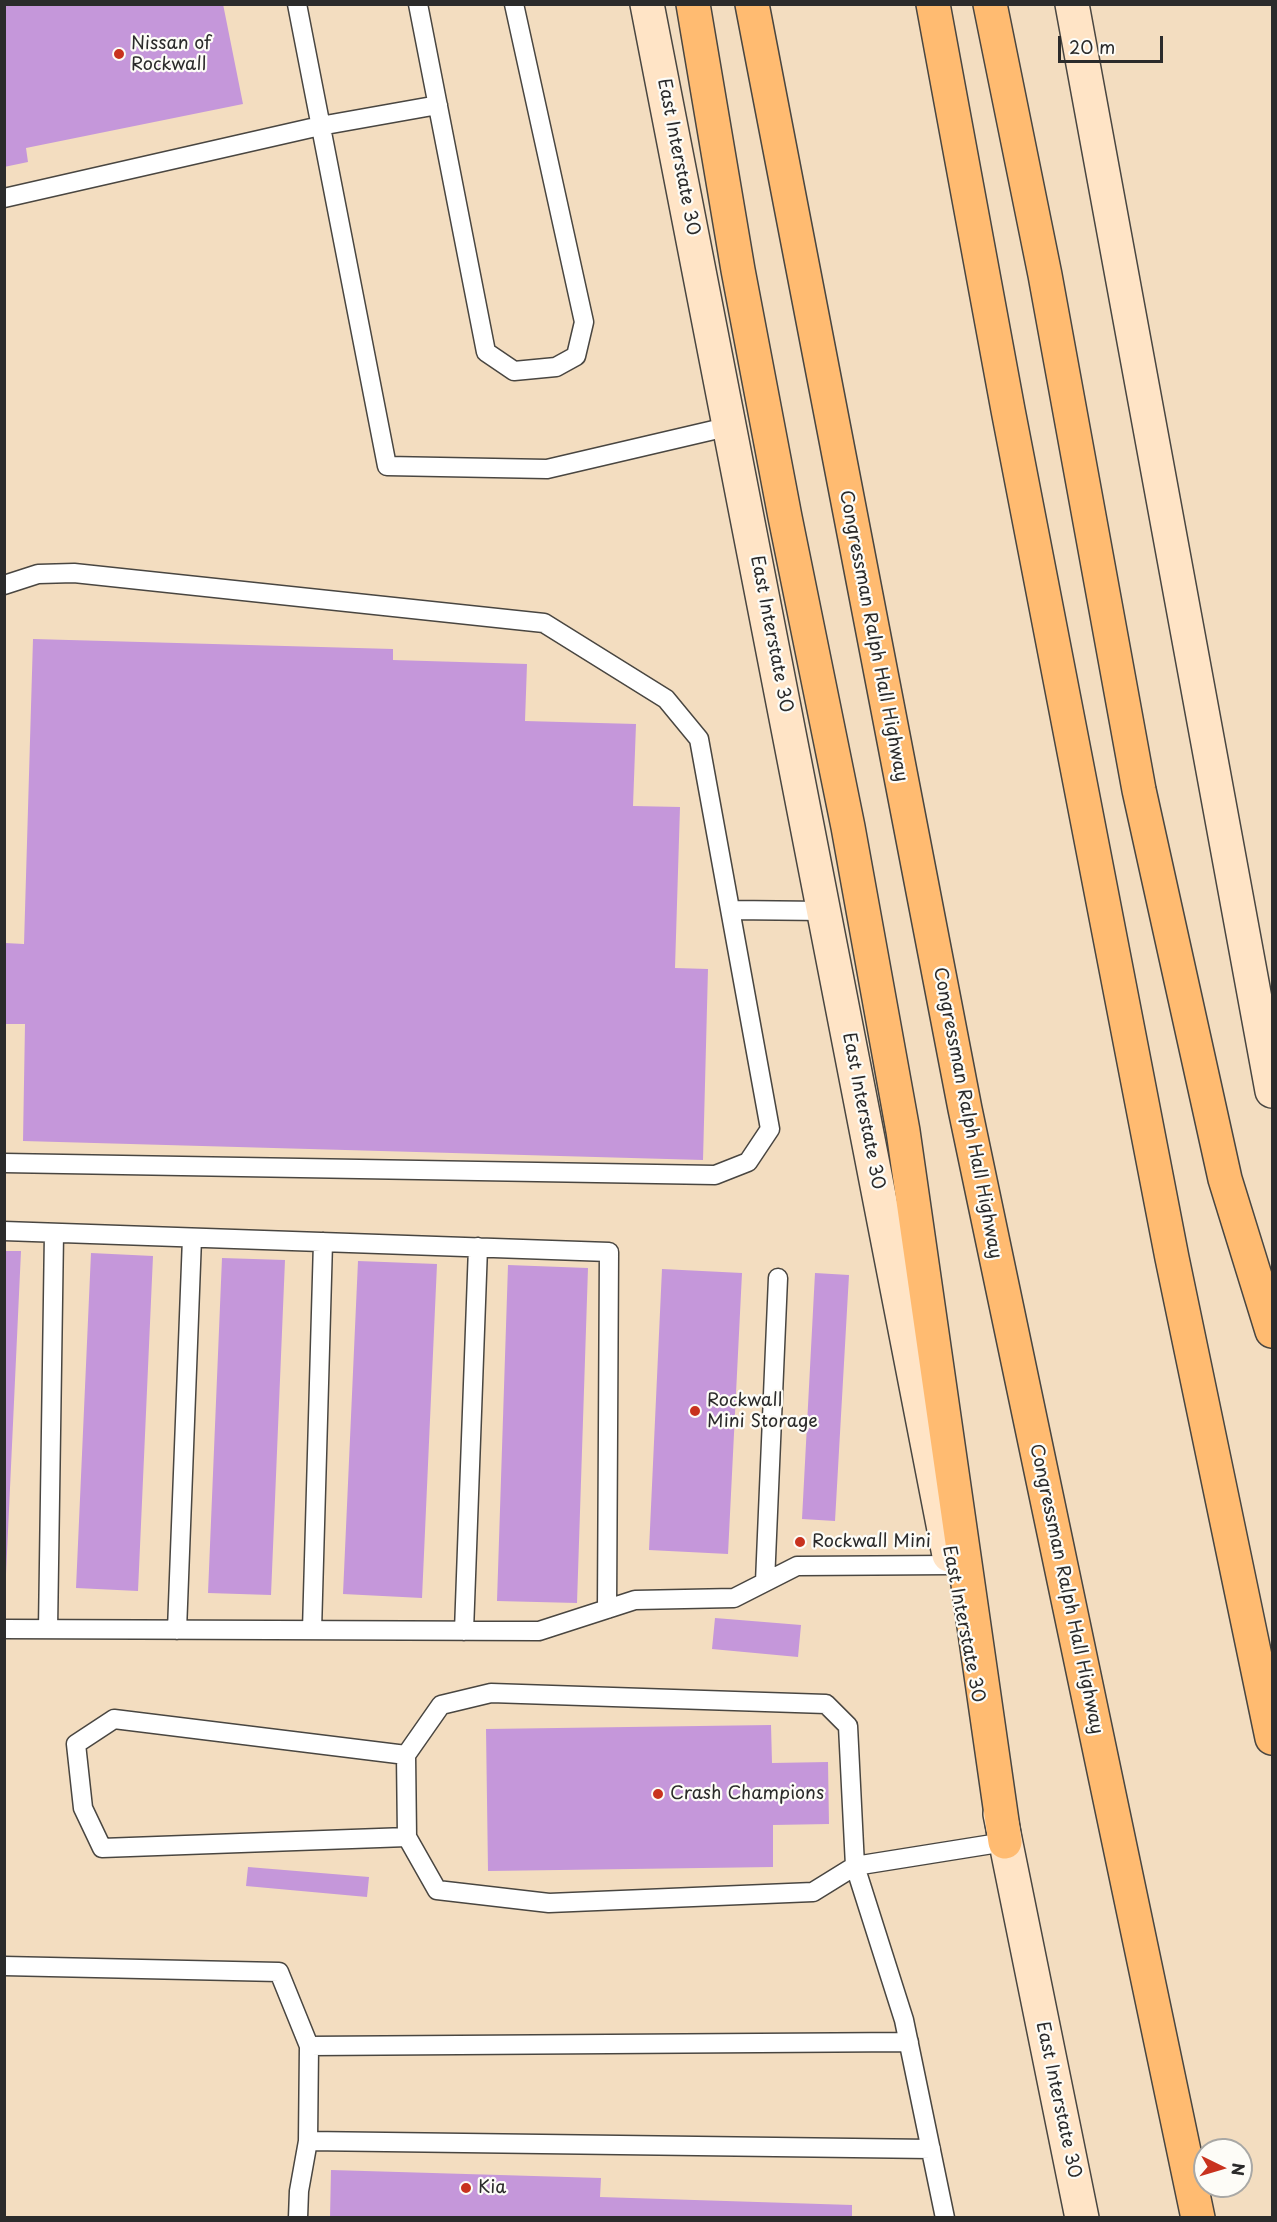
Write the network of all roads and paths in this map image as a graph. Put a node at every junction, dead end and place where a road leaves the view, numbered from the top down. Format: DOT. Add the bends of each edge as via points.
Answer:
graph roads {
  1 [pos="297,4"];
  2 [pos="418,4"];
  3 [pos="514,4"];
  4 [pos="648,4"];
  5 [pos="693,4"];
  6 [pos="752,4"];
  7 [pos="933,4"];
  8 [pos="990,4"];
  9 [pos="1072,4"];
  10 [pos="438,105"];
  11 [pos="320,126"];
  12 [pos="4,198"];
  13 [pos="731,426"];
  14 [pos="4,585"];
  15 [pos="730,910"];
  16 [pos="825,911"];
  17 [pos="1272,1091"];
  18 [pos="4,1163"];
  19 [pos="4,1232"];
  20 [pos="54,1233"];
  21 [pos="192,1238"];
  22 [pos="323,1242"];
  23 [pos="478,1247"];
  24 [pos="778,1278"];
  25 [pos="1272,1331"];
  26 [pos="951,1565"];
  27 [pos="765,1582"];
  28 [pos="607,1609"];
  29 [pos="4,1629"];
  30 [pos="48,1629"];
  31 [pos="177,1630"];
  32 [pos="312,1630"];
  33 [pos="464,1631"];
  34 [pos="1272,1738"];
  35 [pos="406,1755"];
  36 [pos="406,1837"];
  37 [pos="1005,1842"];
  38 [pos="855,1866"];
  39 [pos="4,1966"];
  40 [pos="909,2042"];
  41 [pos="309,2046"];
  42 [pos="308,2141"];
  43 [pos="931,2149"];
  44 [pos="298,2217"];
  45 [pos="945,2217"];
  46 [pos="1082,2217"];
  47 [pos="1198,2217"];
  1 -- 11 [label="lane"];
  2 -- 10 [label="lane"];
  3 -- 10 [label="lane" via="584,322 576,356 556,367 514,371 486,352"];
  4 -- 13 [label="main road, East Interstate 30"];
  5 -- 37 [label="highway" via="745,305 848,827 903,1131"];
  6 -- 47 [label="highway, Congressman Ralph Hall Highway" via="965,1109"];
  7 -- 34 [label="highway" via="1172,1258"];
  8 -- 25 [label="highway" via="1045,275 1139,790 1225,1179"];
  9 -- 17 [label="main road"];
  10 -- 11 [label="lane"];
  11 -- 12 [label="lane"];
  11 -- 13 [label="lane" via="387,466 547,469"];
  13 -- 16 [label="main road, East Interstate 30"];
  14 -- 15 [label="lane" via="38,574 74,573 544,623 666,699 699,740"];
  15 -- 16 [label="lane"];
  15 -- 18 [label="lane" via="770,1129 748,1162 716,1175"];
  16 -- 26 [label="main road, East Interstate 30"];
  19 -- 20 [label="lane"];
  20 -- 21 [label="lane"];
  20 -- 30 [label="lane"];
  21 -- 22 [label="lane"];
  21 -- 31 [label="lane"];
  22 -- 23 [label="lane"];
  22 -- 32 [label="lane"];
  23 -- 28 [label="lane" via="609,1252"];
  23 -- 33 [label="lane"];
  24 -- 27 [label="lane"];
  26 -- 27 [label="lane" via="796,1566"];
  26 -- 37 [label="main road, East Interstate 30"];
  27 -- 28 [label="lane" via="734,1598 635,1600"];
  28 -- 33 [label="lane" via="539,1631"];
  29 -- 30 [label="lane"];
  30 -- 31 [label="lane"];
  31 -- 32 [label="lane"];
  32 -- 33 [label="lane"];
  35 -- 36 [label="lane"];
  35 -- 36 [label="lane" via="114,1719 76,1744 83,1808 102,1848"];
  35 -- 38 [label="lane" via="441,1704 491,1693 826,1704 848,1726"];
  36 -- 38 [label="lane" via="437,1890 549,1903 813,1892"];
  37 -- 38 [label="lane"];
  37 -- 46 [label="main road, East Interstate 30"];
  38 -- 40 [label="lane"];
  39 -- 41 [label="lane" via="279,1972"];
  40 -- 41 [label="lane"];
  40 -- 43 [label="lane"];
  41 -- 42 [label="lane"];
  42 -- 43 [label="lane"];
  42 -- 44 [label="lane"];
  43 -- 45 [label="lane"];
}
